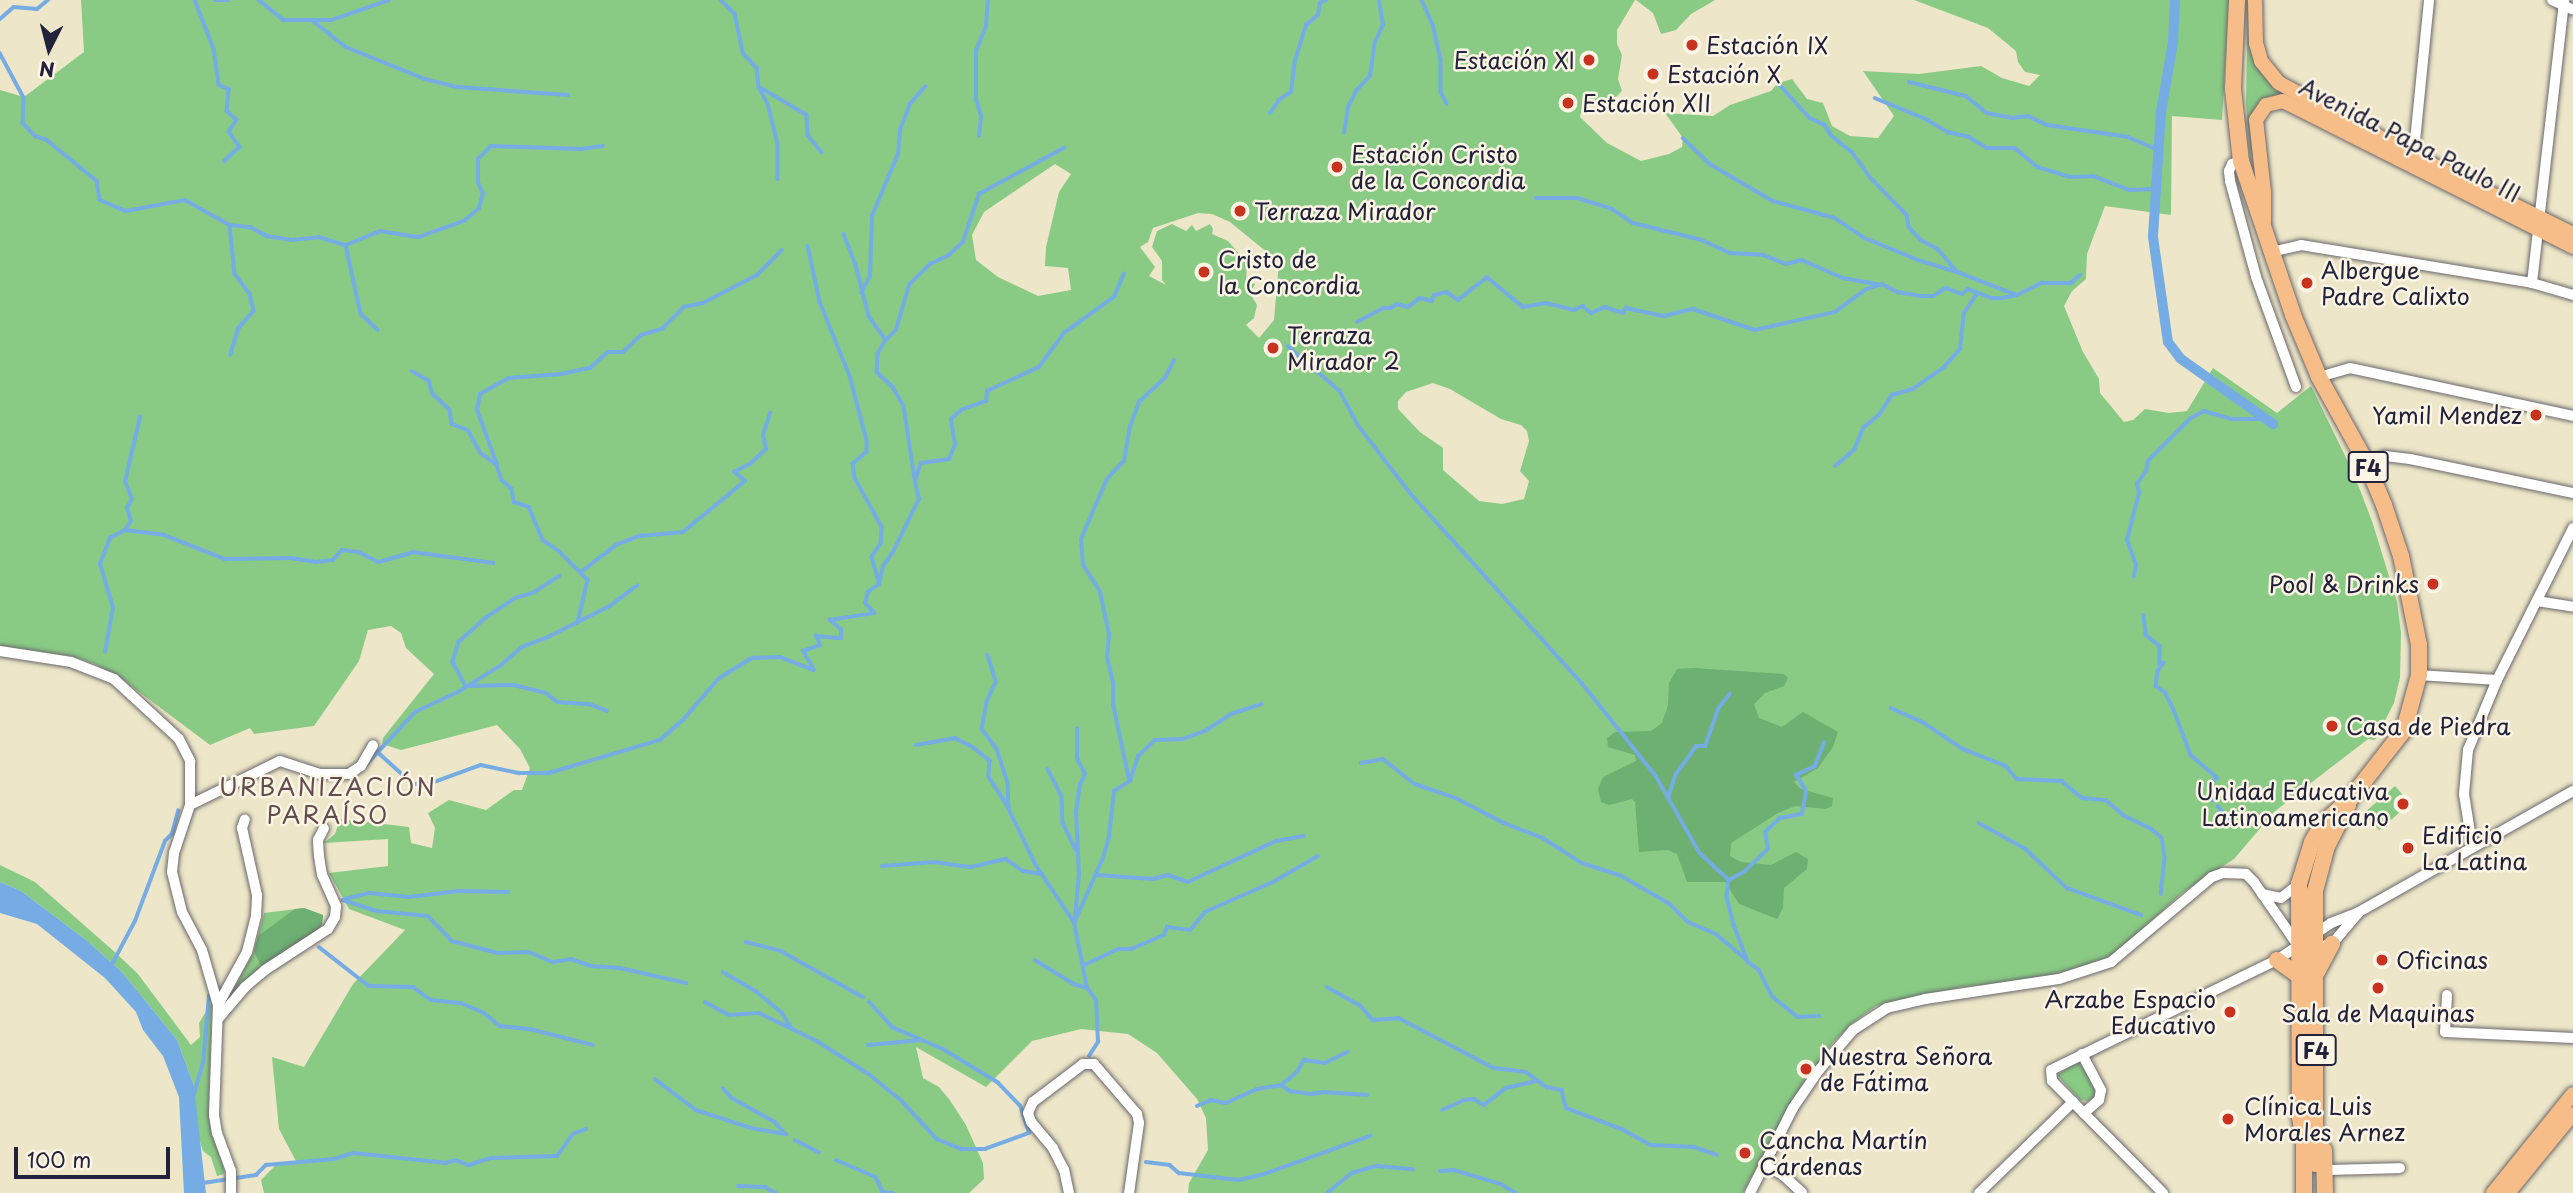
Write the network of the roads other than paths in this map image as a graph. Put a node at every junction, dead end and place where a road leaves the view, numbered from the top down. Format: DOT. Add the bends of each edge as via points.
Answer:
graph roads {
  1 [pos="2237,0"];
  2 [pos="2255,0"];
  3 [pos="2429,0"];
  4 [pos="2552,0"];
  5 [pos="2567,5"];
  6 [pos="2241,160"];
  7 [pos="2413,161"];
  8 [pos="2538,223"];
  9 [pos="2263,231"];
  10 [pos="2573,234"];
  11 [pos="2573,247"];
  12 [pos="2271,252"];
  13 [pos="2532,283"];
  14 [pos="2573,295"];
  15 [pos="2293,315"];
  16 [pos="2275,329"];
  17 [pos="2319,377"];
  18 [pos="2296,387"];
  19 [pos="2573,416"];
  20 [pos="2366,462"];
  21 [pos="2573,493"];
  22 [pos="2573,528"];
  23 [pos="2537,601"];
  24 [pos="2573,607"];
  25 [pos="0,651"];
  26 [pos="2419,675"];
  27 [pos="2497,680"];
  28 [pos="373,745"];
  29 [pos="2573,790"];
  30 [pos="2350,799"];
  31 [pos="190,805"];
  32 [pos="246,819"];
  33 [pos="324,828"];
  34 [pos="2472,845"];
  35 [pos="2299,884"];
  36 [pos="2261,893"];
  37 [pos="2359,912"];
  38 [pos="2315,943"];
  39 [pos="2277,960"];
  40 [pos="2307,977"];
  41 [pos="2447,995"];
  42 [pos="218,1005"];
  43 [pos="219,1020"];
  44 [pos="2573,1038"];
  45 [pos="2082,1054"];
  46 [pos="2299,1059"];
  47 [pos="2316,1059"];
  48 [pos="2316,1079"];
  49 [pos="2299,1080"];
  50 [pos="2573,1094"];
  51 [pos="2073,1102"];
  52 [pos="2084,1113"];
  53 [pos="2573,1114"];
  54 [pos="2300,1117"];
  55 [pos="2318,1121"];
  56 [pos="1763,1164"];
  57 [pos="2400,1168"];
  58 [pos="2324,1170"];
  59 [pos="231,1193"];
  60 [pos="1069,1193"];
  61 [pos="1129,1193"];
  62 [pos="1750,1193"];
  63 [pos="1802,1193"];
  64 [pos="1979,1193"];
  65 [pos="2163,1193"];
  66 [pos="2295,1193"];
  67 [pos="2304,1193"];
  68 [pos="2315,1193"];
  69 [pos="2325,1193"];
  70 [pos="2493,1193"];
  71 [pos="2508,1193"];
  1 -- 6 [label="highway, F4" via="2233,89"];
  2 -- 7 [label="main road, Avenida Papa Paulo III" via="2256,43 2269,74"];
  3 -- 7 [label="street"];
  4 -- 5 [label="street"];
  5 -- 8 [label="street"];
  6 -- 9 [label="highway, F4"];
  6 -- 16 [label="street" via="2232,164 2230,181"];
  7 -- 8 [label="main road, Avenida Papa Paulo III"];
  7 -- 9 [label="main road, Avenida Papa Paulo III" via="2283,101 2270,103 2256,120"];
  8 -- 10 [label="main road, Avenida Papa Paulo III"];
  8 -- 11 [label="main road, Avenida Papa Paulo III"];
  8 -- 13 [label="street"];
  9 -- 12 [label="highway, F4"];
  12 -- 13 [label="street" via="2301,245"];
  12 -- 15 [label="highway, F4"];
  13 -- 14 [label="street"];
  15 -- 16 [label="street"];
  15 -- 17 [label="highway, F4"];
  16 -- 18 [label="street"];
  17 -- 19 [label="street" via="2350,368"];
  17 -- 20 [label="highway, F4"];
  20 -- 21 [label="street" via="2385,456 2410,459"];
  20 -- 26 [label="highway, F4" via="2401,556 2416,625"];
  22 -- 23 [label="street"];
  23 -- 24 [label="street"];
  23 -- 27 [label="street"];
  25 -- 31 [label="street" via="71,662 114,679 179,739 190,761"];
  26 -- 27 [label="street"];
  26 -- 30 [label="highway, F4" via="2404,730"];
  27 -- 34 [label="street" via="2468,750 2464,794"];
  28 -- 31 [label="street" via="349,774 320,774 280,761"];
  29 -- 34 [label="street"];
  30 -- 35 [label="highway, F4" via="2323,823 2307,853"];
  30 -- 38 [label="highway, F4" via="2319,871"];
  31 -- 42 [label="street" via="172,872 182,912 202,950"];
  32 -- 42 [label="street" via="242,828 257,895 256,916 247,952"];
  33 -- 43 [label="street" via="318,840 319,856 336,906 335,917 328,929 245,987"];
  34 -- 37 [label="street"];
  35 -- 36 [label="street" via="2281,898"];
  35 -- 38 [label="highway, F4"];
  36 -- 38 [label="street"];
  36 -- 56 [label="street" via="2246,874 2224,873 2212,877 2111,962 2059,979 1925,999 1872,1015 1819,1070"];
  37 -- 38 [label="street"];
  37 -- 38 [label="street" via="2346,915"];
  38 -- 39 [label="street"];
  38 -- 40 [label="highway, F4"];
  38 -- 40 [label="highway"];
  39 -- 40 [label="highway"];
  39 -- 45 [label="street"];
  40 -- 46 [label="highway, F4"];
  40 -- 47 [label="highway, F4"];
  41 -- 44 [label="street" via="2445,1032"];
  42 -- 43 [label="street"];
  43 -- 59 [label="street" via="214,1115 232,1171"];
  45 -- 51 [label="street" via="2053,1067 2050,1073"];
  45 -- 52 [label="street" via="2101,1090 2098,1100"];
  46 -- 47 [label="highway"];
  46 -- 49 [label="highway, F4"];
  47 -- 48 [label="highway, F4"];
  48 -- 49 [label="highway"];
  48 -- 55 [label="highway, F4"];
  49 -- 54 [label="highway, F4"];
  50 -- 70 [label="main road"];
  51 -- 52 [label="street"];
  51 -- 64 [label="street"];
  52 -- 65 [label="street"];
  53 -- 71 [label="main road"];
  54 -- 66 [label="highway"];
  54 -- 67 [label="highway, F4"];
  55 -- 58 [label="highway"];
  55 -- 68 [label="highway, F4"];
  56 -- 62 [label="street"];
  56 -- 63 [label="street"];
  57 -- 58 [label="street"];
  58 -- 69 [label="highway"];
  60 -- 61 [label="street" via="1053,1148 1028,1113 1033,1102 1083,1064 1094,1064 1136,1114 1139,1123"];
}
